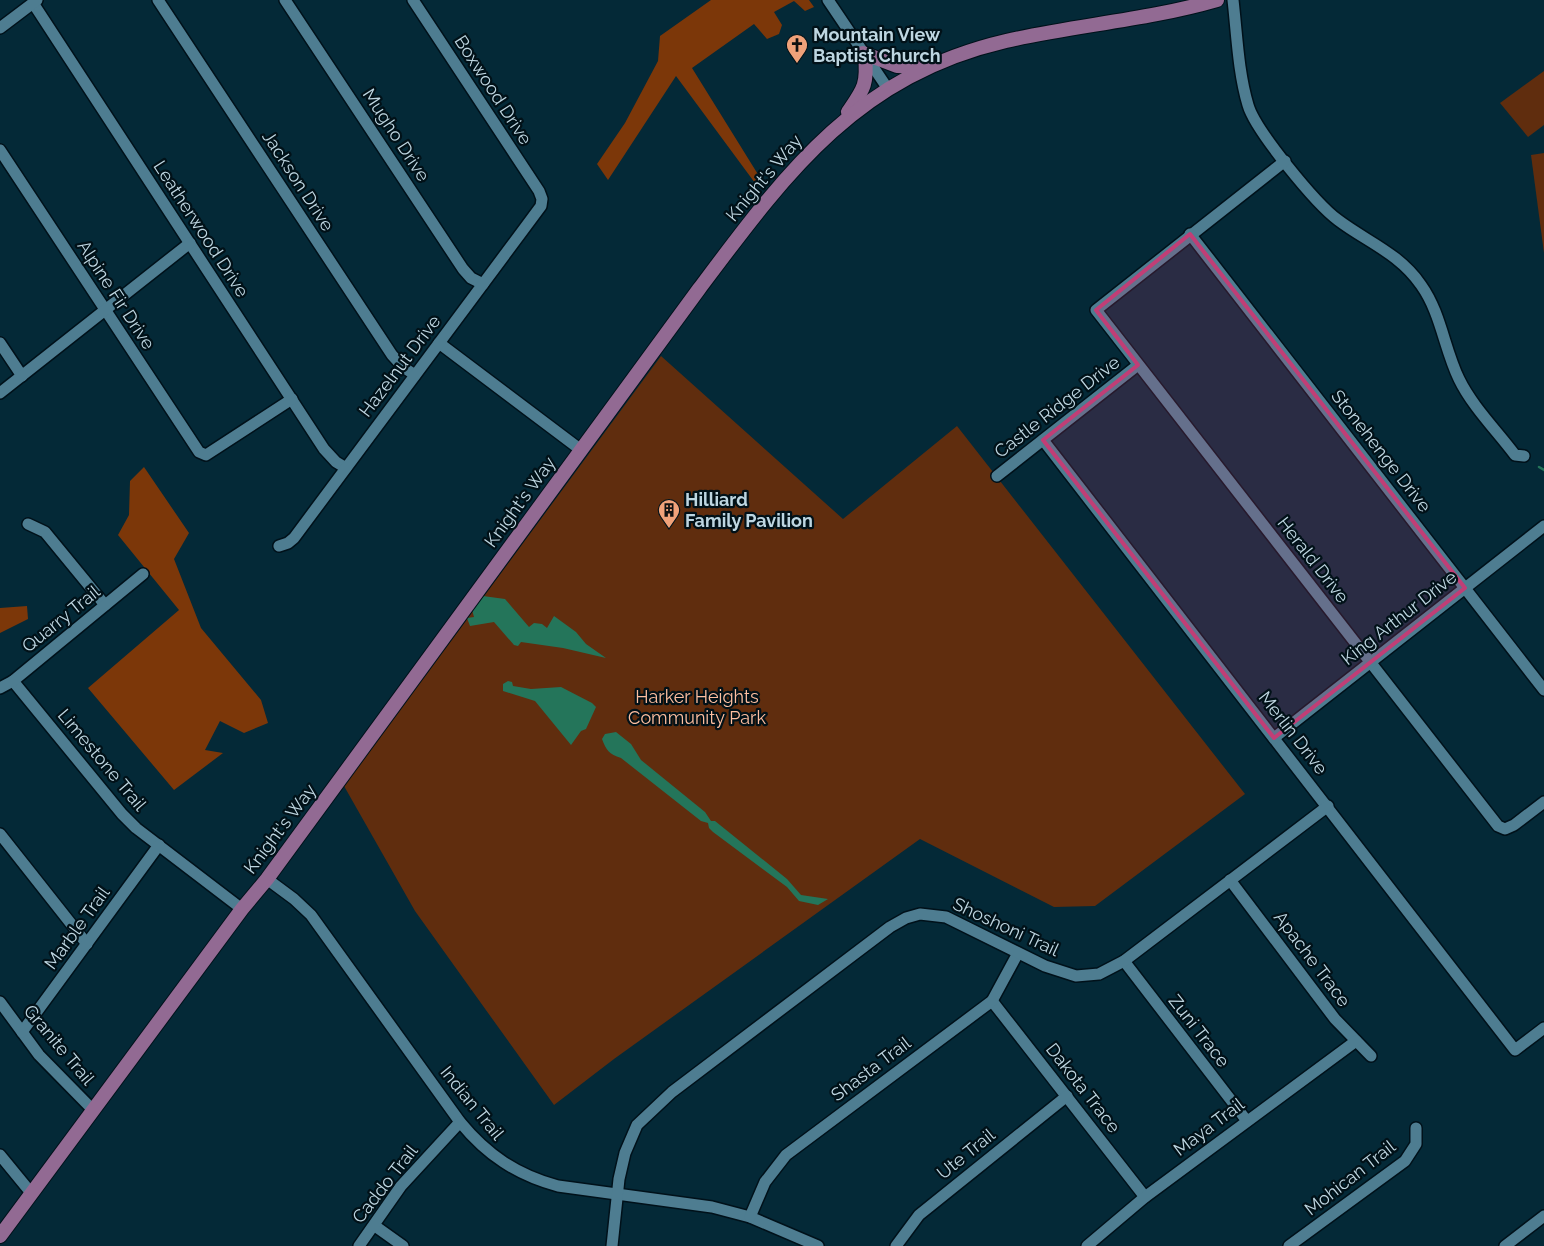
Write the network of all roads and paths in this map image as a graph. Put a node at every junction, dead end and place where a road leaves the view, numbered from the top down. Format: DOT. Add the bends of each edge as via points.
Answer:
graph roads {
  1 [pos="158,0"];
  2 [pos="285,0"];
  3 [pos="413,0"];
  4 [pos="828,0"];
  5 [pos="1217,0"];
  6 [pos="1234,0"];
  7 [pos="35,2"];
  8 [pos="1182,4"];
  9 [pos="0,28"];
  10 [pos="864,55"];
  11 [pos="928,66"];
  12 [pos="888,90"];
  13 [pos="841,122"];
  14 [pos="0,150"];
  15 [pos="1285,161"];
  16 [pos="542,199"];
  17 [pos="1190,234"];
  18 [pos="190,243"];
  19 [pos="483,284"];
  20 [pos="105,310"];
  21 [pos="439,342"];
  22 [pos="0,343"];
  23 [pos="1138,365"];
  24 [pos="415,375"];
  25 [pos="22,376"];
  26 [pos="0,393"];
  27 [pos="292,399"];
  28 [pos="1043,440"];
  29 [pos="581,450"];
  30 [pos="1524,456"];
  31 [pos="346,468"];
  32 [pos="997,476"];
  33 [pos="28,524"];
  34 [pos="1544,526"];
  35 [pos="279,546"];
  36 [pos="144,574"];
  37 [pos="1465,588"];
  38 [pos="105,605"];
  39 [pos="1370,662"];
  40 [pos="14,681"];
  41 [pos="0,688"];
  42 [pos="1544,690"];
  43 [pos="1274,738"];
  44 [pos="1544,802"];
  45 [pos="1328,806"];
  46 [pos="0,834"];
  47 [pos="158,845"];
  48 [pos="267,879"];
  49 [pos="1230,880"];
  50 [pos="242,910"];
  51 [pos="88,944"];
  52 [pos="1018,953"];
  53 [pos="1124,961"];
  54 [pos="992,1001"];
  55 [pos="0,1002"];
  56 [pos="1544,1028"];
  57 [pos="22,1032"];
  58 [pos="1356,1041"];
  59 [pos="1371,1056"];
  60 [pos="1066,1096"];
  61 [pos="93,1110"];
  62 [pos="1247,1121"];
  63 [pos="460,1122"];
  64 [pos="1416,1128"];
  65 [pos="0,1155"];
  66 [pos="32,1194"];
  67 [pos="619,1194"];
  68 [pos="1145,1197"];
  69 [pos="1544,1216"];
  70 [pos="750,1217"];
  71 [pos="375,1226"];
  72 [pos="0,1236"];
  73 [pos="359,1246"];
  74 [pos="403,1246"];
  75 [pos="612,1246"];
  76 [pos="818,1246"];
  77 [pos="896,1246"];
  78 [pos="1087,1246"];
  79 [pos="1289,1246"];
  80 [pos="1505,1246"];
  1 -- 24 [label="street, Jackson Drive" via="392,355"];
  2 -- 19 [label="street, Mugho Drive" via="463,269"];
  3 -- 16 [label="street, Boxwood Drive"];
  4 -- 10 [label="street"];
  5 -- 8 [label="main road, Knight's Way"];
  6 -- 15 [label="street" via="1242,81 1248,106 1256,123"];
  7 -- 9 [label="street"];
  7 -- 18 [label="street, Leatherwood Drive"];
  8 -- 11 [label="main road, Knight's Way" via="1005,41"];
  10 -- 11 [label="main road" via="897,66"];
  10 -- 12 [label="street"];
  10 -- 13 [label="main road" via="867,75 864,89"];
  11 -- 12 [label="main road, Knight's Way"];
  12 -- 13 [label="main road, Knight's Way"];
  13 -- 29 [label="main road, Knight's Way" via="804,157 758,211"];
  14 -- 20 [label="street, Alpine Fir Drive"];
  15 -- 17 [label="street"];
  15 -- 30 [label="street" via="1330,214 1395,256 1421,285 1437,314 1460,381 1516,455"];
  16 -- 19 [label="street, Hazelnut Drive" via="541,206"];
  17 -- 23 [label="street, Herald Drive" via="1096,310"];
  17 -- 37 [label="street, Stonehenge Drive"];
  18 -- 20 [label="street"];
  18 -- 27 [label="street, Leatherwood Drive"];
  19 -- 21 [label="street, Hazelnut Drive"];
  20 -- 25 [label="street"];
  20 -- 27 [label="street, Alpine Fir Drive" via="199,452 206,455"];
  21 -- 24 [label="street, Hazelnut Drive"];
  21 -- 29 [label="street"];
  22 -- 25 [label="street"];
  23 -- 28 [label="street, Castle Ridge Drive"];
  23 -- 39 [label="street, Herald Drive"];
  24 -- 31 [label="street, Hazelnut Drive"];
  25 -- 26 [label="street"];
  27 -- 31 [label="street, Leatherwood Drive" via="324,449"];
  28 -- 32 [label="street, Castle Ridge Drive"];
  28 -- 43 [label="street, Merlin Drive"];
  29 -- 48 [label="main road, Knight's Way"];
  31 -- 35 [label="street, Hazelnut Drive" via="294,538"];
  33 -- 38 [label="street" via="45,532"];
  34 -- 37 [label="street, King Arthur Drive"];
  36 -- 38 [label="street, Quarry Trail"];
  37 -- 39 [label="street, King Arthur Drive"];
  37 -- 42 [label="street, Stonehenge Drive"];
  38 -- 40 [label="street, Quarry Trail"];
  39 -- 43 [label="street, King Arthur Drive"];
  39 -- 44 [label="street, Herald Drive" via="1498,826 1505,829 1514,825"];
  40 -- 41 [label="street, Quarry Trail"];
  40 -- 47 [label="street, Limestone Trail" via="122,814"];
  43 -- 45 [label="street, Merlin Drive"];
  45 -- 49 [label="street, Shoshoni Trail"];
  45 -- 56 [label="street, Merlin Drive" via="1514,1050"];
  46 -- 51 [label="street"];
  47 -- 50 [label="street, Limestone Trail"];
  47 -- 51 [label="street, Marble Trail"];
  48 -- 50 [label="main road, Knight's Way"];
  48 -- 63 [label="street, Indian Trail" via="311,915"];
  49 -- 53 [label="street, Shoshoni Trail"];
  49 -- 58 [label="street, Apache Trace" via="1335,1019"];
  50 -- 61 [label="main road, Knight's Way"];
  51 -- 57 [label="street, Marble Trail"];
  52 -- 53 [label="street, Shoshoni Trail" via="1076,976 1099,974"];
  52 -- 54 [label="street, Shasta Trail"];
  52 -- 67 [label="street, Shoshoni Trail" via="946,917 920,914 890,927 650,1112 637,1125 624,1153"];
  53 -- 62 [label="street, Zuni Trace"];
  54 -- 60 [label="street, Dakota Trace"];
  54 -- 70 [label="street, Shasta Trail" via="786,1155 765,1182"];
  55 -- 57 [label="street, Granite Trail"];
  57 -- 61 [label="street, Granite Trail"];
  58 -- 59 [label="street, Apache Trace"];
  58 -- 62 [label="street, Maya Trail"];
  60 -- 68 [label="street, Dakota Trace"];
  60 -- 77 [label="street, Ute Trail" via="919,1215"];
  61 -- 66 [label="main road, Knight's Way"];
  62 -- 68 [label="street, Maya Trail"];
  63 -- 67 [label="street, Indian Trail" via="489,1153 525,1175 558,1186"];
  63 -- 71 [label="street, Caddo Trail" via="401,1186"];
  64 -- 79 [label="street, Mohican Trail" via="1416,1144 1405,1161"];
  65 -- 66 [label="street"];
  66 -- 72 [label="main road, Knight's Way"];
  67 -- 70 [label="street, Indian Trail" via="712,1207"];
  67 -- 75 [label="street, Shoshoni Trail"];
  68 -- 78 [label="street, Maya Trail"];
  69 -- 80 [label="street"];
  70 -- 76 [label="street, Indian Trail"];
  71 -- 73 [label="street, Caddo Trail"];
  71 -- 74 [label="street"];
}
